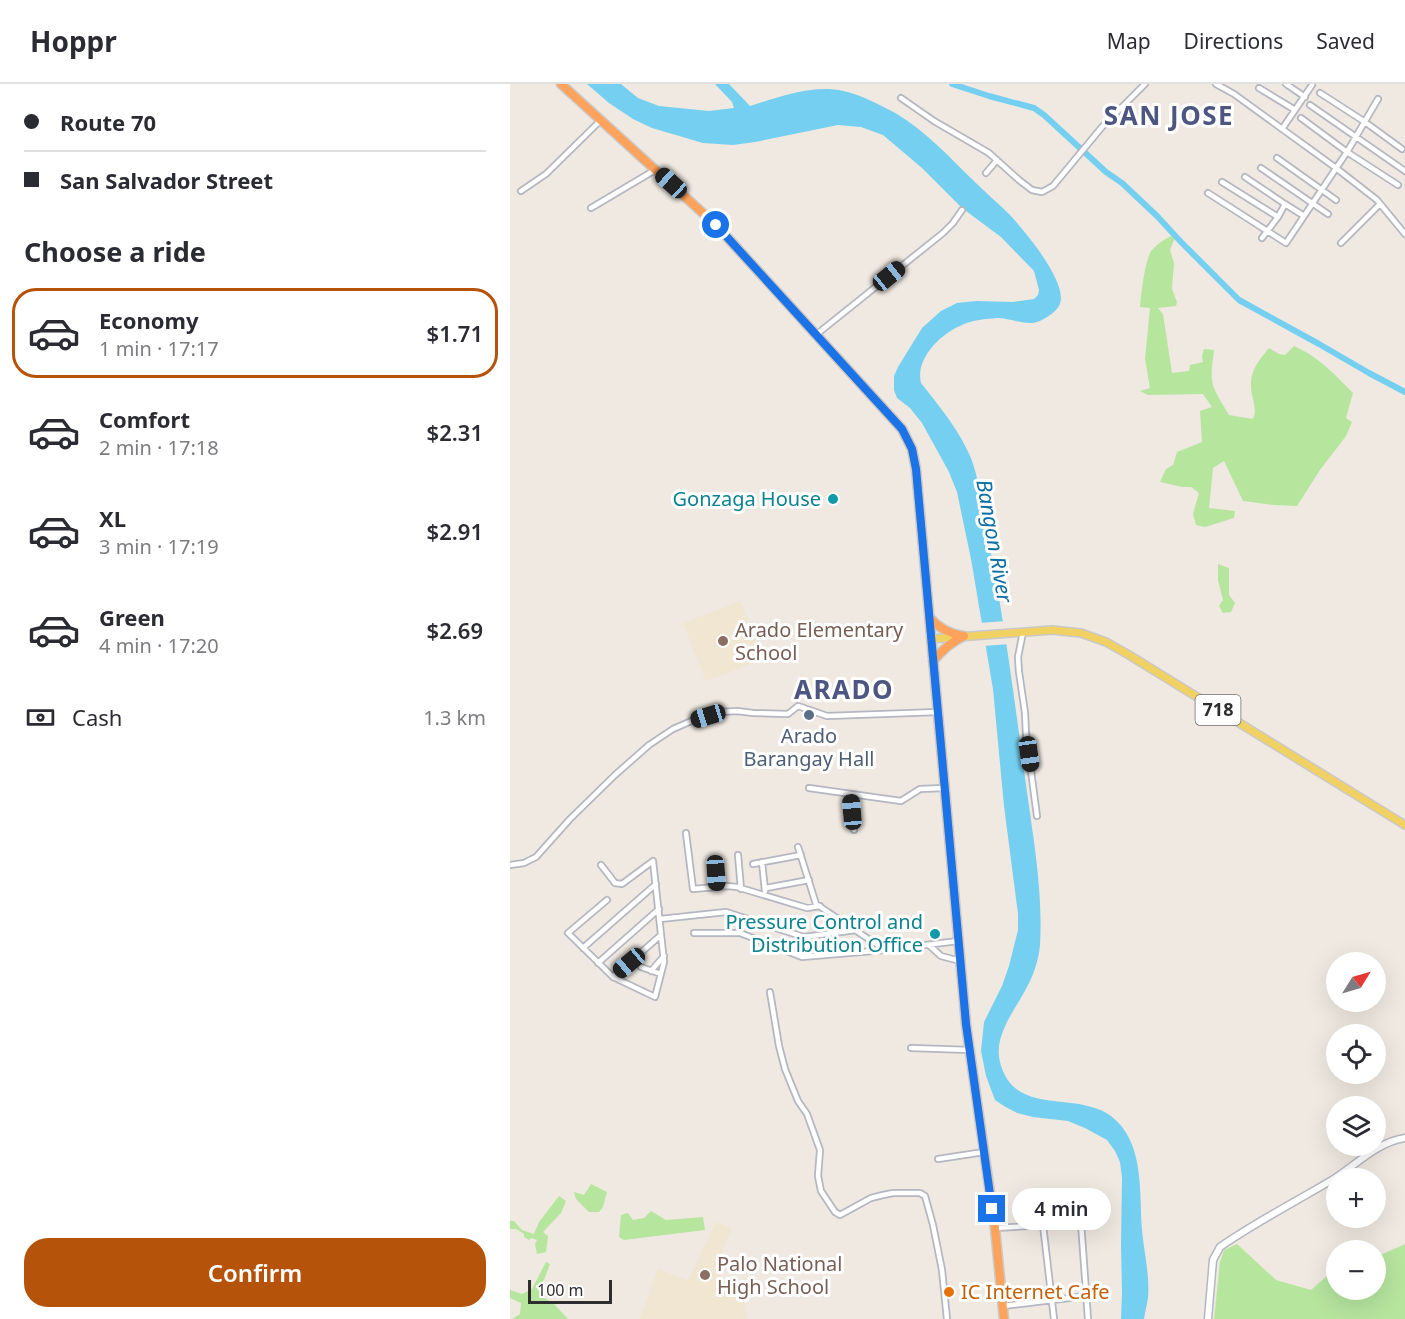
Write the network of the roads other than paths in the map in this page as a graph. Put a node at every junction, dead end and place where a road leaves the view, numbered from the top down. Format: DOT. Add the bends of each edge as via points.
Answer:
graph roads {
  1 [pos="561,84"];
  2 [pos="1145,84"];
  3 [pos="1216,84"];
  4 [pos="1286,84"];
  5 [pos="1312,85"];
  6 [pos="1259,88"];
  7 [pos="1320,93"];
  8 [pos="1305,96"];
  9 [pos="901,98"];
  10 [pos="1378,99"];
  11 [pos="1310,105"];
  12 [pos="1295,110"];
  13 [pos="1301,118"];
  14 [pos="601,120"];
  15 [pos="1365,122"];
  16 [pos="1282,129"];
  17 [pos="1356,136"];
  18 [pos="1402,149"];
  19 [pos="1347,152"];
  20 [pos="1277,158"];
  21 [pos="997,160"];
  22 [pos="1261,168"];
  23 [pos="1336,168"];
  24 [pos="655,170"];
  25 [pos="1405,171"];
  26 [pos="986,173"];
  27 [pos="1245,177"];
  28 [pos="1222,182"];
  29 [pos="1398,185"];
  30 [pos="1321,190"];
  31 [pos="521,191"];
  32 [pos="1208,193"];
  33 [pos="1336,200"];
  34 [pos="1312,203"];
  35 [pos="1285,204"];
  36 [pos="1380,204"];
  37 [pos="591,208"];
  38 [pos="962,210"];
  39 [pos="1328,213"];
  40 [pos="1304,216"];
  41 [pos="1278,217"];
  42 [pos="1268,231"];
  43 [pos="1405,234"];
  44 [pos="1262,238"];
  45 [pos="1341,243"];
  46 [pos="817,334"];
  47 [pos="930,618"];
  48 [pos="1021,632"];
  49 [pos="968,636"];
  50 [pos="931,639"];
  51 [pos="933,662"];
  52 [pos="938,712"];
  53 [pos="945,788"];
  54 [pos="809,789"];
  55 [pos="850,794"];
  56 [pos="1036,816"];
  57 [pos="1405,825"];
  58 [pos="854,830"];
  59 [pos="686,833"];
  60 [pos="798,847"];
  61 [pos="738,855"];
  62 [pos="801,855"];
  63 [pos="715,859"];
  64 [pos="762,862"];
  65 [pos="753,864"];
  66 [pos="510,865"];
  67 [pos="601,865"];
  68 [pos="809,880"];
  69 [pos="656,884"];
  70 [pos="717,887"];
  71 [pos="766,888"];
  72 [pos="741,889"];
  73 [pos="765,896"];
  74 [pos="606,900"];
  75 [pos="820,906"];
  76 [pos="659,909"];
  77 [pos="660,920"];
  78 [pos="856,930"];
  79 [pos="694,933"];
  80 [pos="662,935"];
  81 [pos="959,941"];
  82 [pos="929,945"];
  83 [pos="583,948"];
  84 [pos="885,950"];
  85 [pos="664,956"];
  86 [pos="960,961"];
  87 [pos="598,963"];
  88 [pos="640,967"];
  89 [pos="651,971"];
  90 [pos="661,974"];
  91 [pos="613,977"];
  92 [pos="770,992"];
  93 [pos="911,1048"];
  94 [pos="970,1050"];
  95 [pos="1405,1138"];
  96 [pos="984,1152"];
  97 [pos="938,1159"];
  98 [pos="1107,1210"];
  99 [pos="1081,1223"];
  100 [pos="1042,1224"];
  101 [pos="995,1228"];
  102 [pos="1086,1296"];
  103 [pos="1052,1300"];
  104 [pos="1003,1306"];
  105 [pos="947,1319"];
  106 [pos="1004,1319"];
  107 [pos="1054,1319"];
  108 [pos="1088,1319"];
  109 [pos="1208,1319"];
  1 -- 14 [label="highway"];
  2 -- 21 [label="street" via="1045,191 1032,190"];
  3 -- 16 [label="street"];
  4 -- 8 [label="street"];
  5 -- 8 [label="street"];
  6 -- 12 [label="street"];
  7 -- 15 [label="street"];
  8 -- 12 [label="street"];
  9 -- 21 [label="street"];
  10 -- 15 [label="street"];
  11 -- 17 [label="street"];
  12 -- 16 [label="street"];
  13 -- 19 [label="street"];
  14 -- 24 [label="highway"];
  14 -- 31 [label="street" via="546,174"];
  15 -- 17 [label="street"];
  15 -- 18 [label="street"];
  16 -- 23 [label="street"];
  17 -- 19 [label="street"];
  17 -- 25 [label="street"];
  19 -- 23 [label="street"];
  19 -- 29 [label="street"];
  20 -- 30 [label="street"];
  21 -- 26 [label="street"];
  22 -- 34 [label="street"];
  23 -- 30 [label="street"];
  23 -- 36 [label="street"];
  24 -- 37 [label="street"];
  24 -- 46 [label="highway" via="716,225"];
  27 -- 35 [label="street"];
  28 -- 41 [label="street"];
  30 -- 33 [label="street"];
  30 -- 34 [label="street"];
  32 -- 42 [label="street"];
  34 -- 39 [label="street"];
  34 -- 40 [label="street"];
  35 -- 40 [label="street"];
  35 -- 41 [label="street"];
  36 -- 43 [label="street"];
  36 -- 45 [label="street"];
  38 -- 46 [label="street" via="943,233"];
  40 -- 42 [label="street" via="1286,243"];
  41 -- 42 [label="street"];
  42 -- 44 [label="street"];
  46 -- 47 [label="highway" via="902,429 912,449"];
  47 -- 49 [label="highway" via="942,630"];
  47 -- 50 [label="highway"];
  48 -- 49 [label="main road, 718"];
  48 -- 56 [label="street" via="1019,672"];
  48 -- 57 [label="main road, 718" via="1081,633 1106,642"];
  49 -- 50 [label="main road, 718"];
  49 -- 51 [label="highway" via="945,647"];
  50 -- 51 [label="highway"];
  51 -- 52 [label="highway"];
  52 -- 53 [label="highway"];
  52 -- 66 [label="street" via="826,716 798,706 788,714 737,711 696,719 648,745 536,856"];
  53 -- 55 [label="street" via="920,789 901,801"];
  53 -- 81 [label="highway"];
  54 -- 55 [label="street"];
  55 -- 58 [label="street"];
  59 -- 70 [label="street" via="693,889"];
  60 -- 62 [label="street"];
  61 -- 72 [label="street"];
  62 -- 64 [label="street"];
  62 -- 68 [label="street"];
  63 -- 70 [label="street"];
  64 -- 65 [label="street"];
  64 -- 71 [label="street"];
  67 -- 69 [label="street" via="615,883 622,884 653,861"];
  68 -- 71 [label="street"];
  68 -- 75 [label="street"];
  69 -- 76 [label="street"];
  69 -- 83 [label="street"];
  70 -- 72 [label="street"];
  71 -- 73 [label="street"];
  72 -- 73 [label="street"];
  73 -- 75 [label="street" via="807,908"];
  74 -- 83 [label="street" via="568,933"];
  75 -- 78 [label="street"];
  76 -- 77 [label="street"];
  76 -- 87 [label="street"];
  77 -- 78 [label="street" via="726,912 804,937"];
  77 -- 80 [label="street"];
  78 -- 84 [label="street"];
  79 -- 84 [label="street" via="740,933 802,957"];
  80 -- 85 [label="street"];
  80 -- 91 [label="street"];
  81 -- 82 [label="street"];
  81 -- 86 [label="highway"];
  82 -- 84 [label="street"];
  82 -- 86 [label="street" via="941,956"];
  83 -- 87 [label="street"];
  85 -- 89 [label="street"];
  85 -- 90 [label="street"];
  86 -- 94 [label="highway"];
  87 -- 91 [label="street"];
  88 -- 89 [label="street"];
  89 -- 90 [label="street"];
  90 -- 91 [label="street" via="655,997"];
  92 -- 105 [label="street" via="785,1069 820,1150 821,1191 840,1215 883,1195 925,1196 942,1270"];
  93 -- 94 [label="street"];
  94 -- 96 [label="highway"];
  95 -- 109 [label="street" via="1371,1153 1220,1247 1213,1260"];
  96 -- 97 [label="street"];
  96 -- 101 [label="highway"];
  98 -- 99 [label="street"];
  99 -- 100 [label="street"];
  99 -- 102 [label="street"];
  100 -- 101 [label="street"];
  100 -- 103 [label="street"];
  101 -- 104 [label="highway"];
  102 -- 103 [label="street"];
  102 -- 108 [label="street"];
  103 -- 104 [label="street"];
  103 -- 107 [label="street"];
  104 -- 106 [label="highway"];
}
